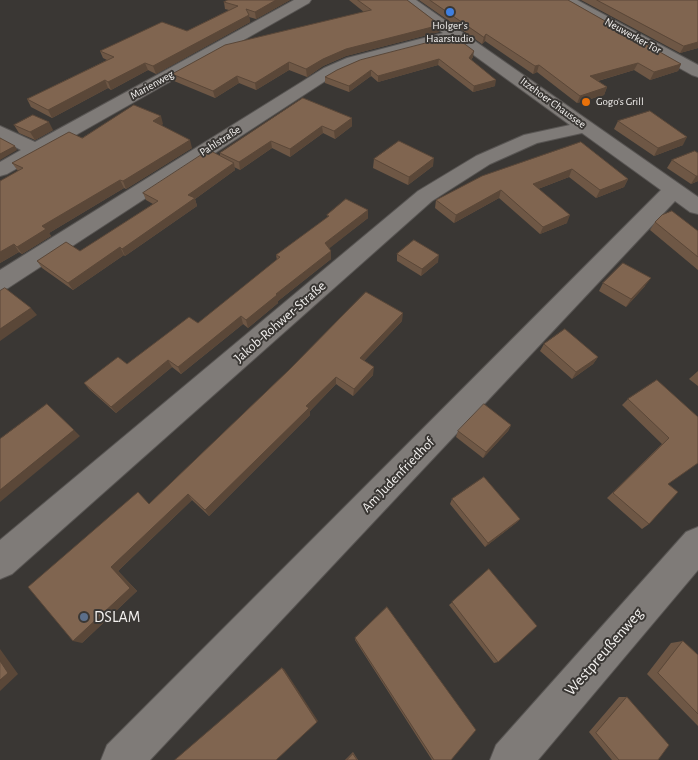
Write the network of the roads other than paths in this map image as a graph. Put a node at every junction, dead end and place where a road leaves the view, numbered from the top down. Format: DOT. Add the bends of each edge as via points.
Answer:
graph roads {
  1 [pos="304,0"];
  2 [pos="407,0"];
  3 [pos="567,0"];
  4 [pos="456,34"];
  5 [pos="698,72"];
  6 [pos="586,127"];
  7 [pos="0,132"];
  8 [pos="36,150"];
  9 [pos="0,170"];
  10 [pos="673,190"];
  11 [pos="698,207"];
  12 [pos="0,282"];
  13 [pos="698,544"];
  14 [pos="0,562"];
  15 [pos="122,760"];
  16 [pos="510,760"];
  1 -- 8 [label="street, Marienweg"];
  2 -- 4 [label="street, Itzehoer Chaussee"];
  3 -- 5 [label="street, Neuwerker Tor"];
  4 -- 6 [label="street, Itzehoer Chaussee"];
  4 -- 12 [label="street, Pahlstraße" via="330,70"];
  6 -- 10 [label="street, Itzehoer Chaussee"];
  6 -- 14 [label="street, Jakob-Rohwer-Straße" via="531,139 483,160 426,196"];
  7 -- 8 [label="street"];
  8 -- 9 [label="street, Marienweg"];
  10 -- 11 [label="street, Itzehoer Chaussee"];
  10 -- 15 [label="street, Am Judenfriedhof"];
  13 -- 16 [label="street, Westpreußenweg"];
}
